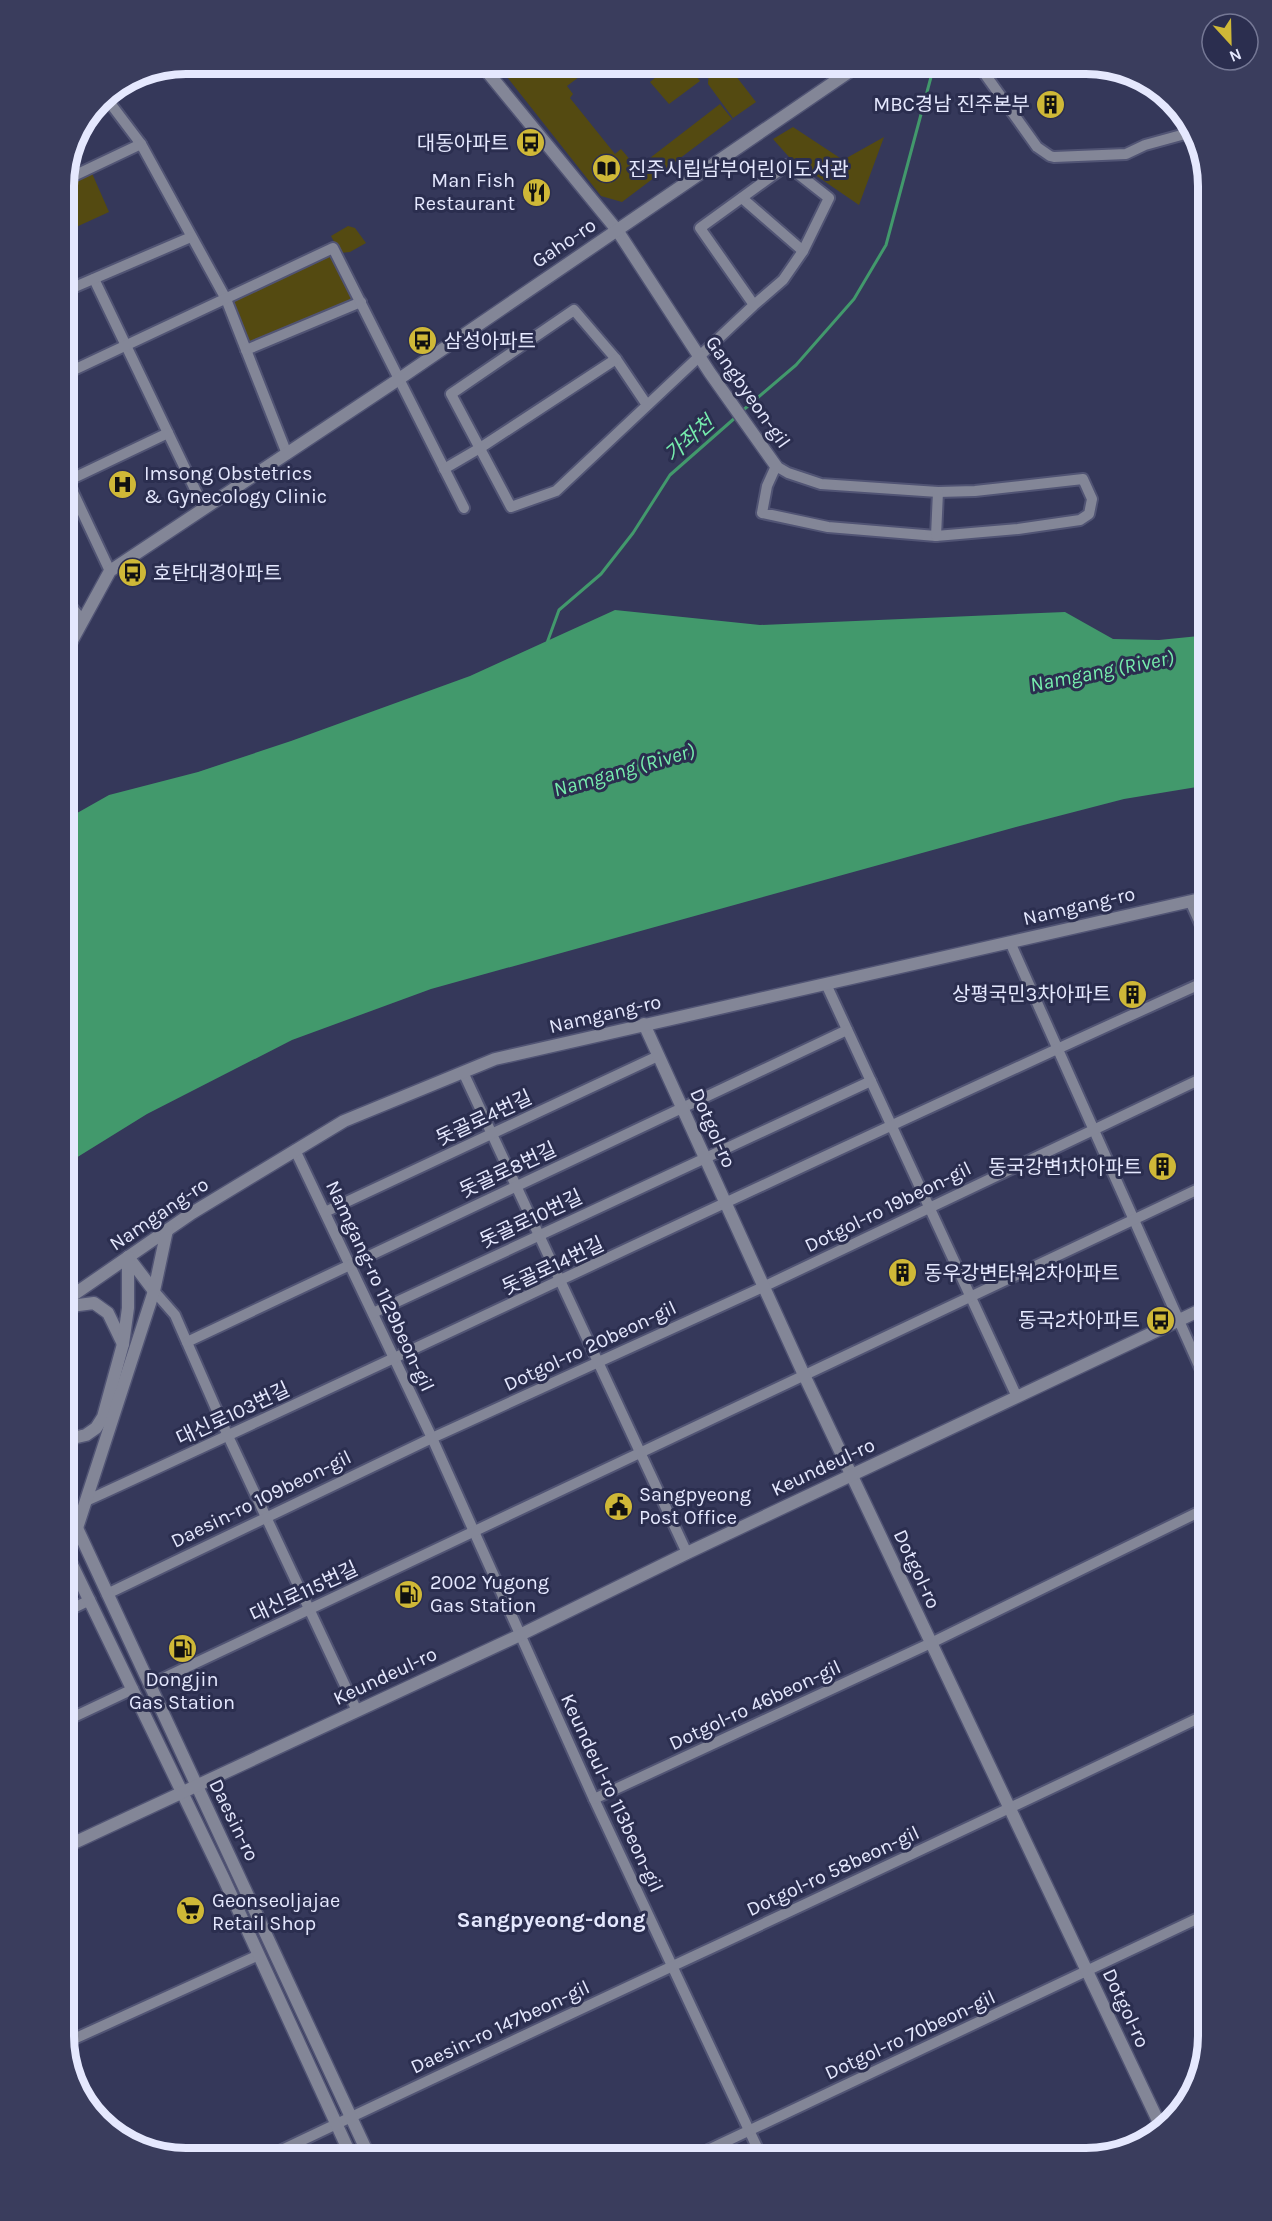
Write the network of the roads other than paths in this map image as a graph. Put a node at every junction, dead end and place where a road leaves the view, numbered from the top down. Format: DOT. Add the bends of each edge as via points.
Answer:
graph roads {
  1 [pos="489,74"];
  2 [pos="846,74"];
  3 [pos="984,74"];
  4 [pos="110,103"];
  5 [pos="1186,134"];
  6 [pos="141,144"];
  7 [pos="74,176"];
  8 [pos="742,198"];
  9 [pos="617,230"];
  10 [pos="191,237"];
  11 [pos="803,251"];
  12 [pos="94,279"];
  13 [pos="74,287"];
  14 [pos="226,299"];
  15 [pos="361,302"];
  16 [pos="754,304"];
  17 [pos="125,346"];
  18 [pos="246,350"];
  19 [pos="699,357"];
  20 [pos="616,359"];
  21 [pos="74,370"];
  22 [pos="399,379"];
  23 [pos="647,405"];
  24 [pos="168,433"];
  25 [pos="480,448"];
  26 [pos="287,454"];
  27 [pos="776,466"];
  28 [pos="444,469"];
  29 [pos="74,474"];
  30 [pos="938,492"];
  31 [pos="74,497"];
  32 [pos="204,508"];
  33 [pos="464,508"];
  34 [pos="936,536"];
  35 [pos="110,571"];
  36 [pos="74,610"];
  37 [pos="82,620"];
  38 [pos="74,636"];
  39 [pos="1198,899"];
  40 [pos="1190,901"];
  41 [pos="1198,919"];
  42 [pos="1010,942"];
  43 [pos="826,984"];
  44 [pos="1198,985"];
  45 [pos="644,1024"];
  46 [pos="847,1030"];
  47 [pos="1058,1048"];
  48 [pos="658,1056"];
  49 [pos="463,1072"];
  50 [pos="1198,1080"];
  51 [pos="871,1081"];
  52 [pos="682,1108"];
  53 [pos="892,1126"];
  54 [pos="1094,1129"];
  55 [pos="492,1134"];
  56 [pos="295,1150"];
  57 [pos="705,1158"];
  58 [pos="516,1186"];
  59 [pos="1198,1189"];
  60 [pos="726,1204"];
  61 [pos="929,1207"];
  62 [pos="325,1212"];
  63 [pos="1133,1219"];
  64 [pos="167,1230"];
  65 [pos="539,1235"];
  66 [pos="128,1257"];
  67 [pos="350,1265"];
  68 [pos="561,1282"];
  69 [pos="763,1287"];
  70 [pos="154,1291"];
  71 [pos="74,1294"];
  72 [pos="971,1296"];
  73 [pos="74,1304"];
  74 [pos="1198,1311"];
  75 [pos="373,1313"];
  76 [pos="1178,1320"];
  77 [pos="187,1342"];
  78 [pos="123,1344"];
  79 [pos="395,1360"];
  80 [pos="598,1362"];
  81 [pos="1198,1364"];
  82 [pos="804,1376"];
  83 [pos="1017,1397"];
  84 [pos="228,1436"];
  85 [pos="74,1438"];
  86 [pos="432,1438"];
  87 [pos="640,1453"];
  88 [pos="852,1476"];
  89 [pos="86,1501"];
  90 [pos="1198,1513"];
  91 [pos="266,1516"];
  92 [pos="74,1522"];
  93 [pos="77,1528"];
  94 [pos="474,1531"];
  95 [pos="687,1553"];
  96 [pos="74,1567"];
  97 [pos="106,1594"];
  98 [pos="90,1600"];
  99 [pos="74,1608"];
  100 [pos="311,1609"];
  101 [pos="520,1635"];
  102 [pos="931,1643"];
  103 [pos="149,1685"];
  104 [pos="133,1689"];
  105 [pos="357,1711"];
  106 [pos="74,1717"];
  107 [pos="1198,1718"];
  108 [pos="196,1786"];
  109 [pos="181,1792"];
  110 [pos="594,1799"];
  111 [pos="1010,1809"];
  112 [pos="74,1843"];
  113 [pos="1198,1918"];
  114 [pos="259,1955"];
  115 [pos="672,1965"];
  116 [pos="1087,1972"];
  117 [pos="74,2039"];
  118 [pos="343,2121"];
  119 [pos="1158,2121"];
  120 [pos="749,2130"];
  121 [pos="288,2147"];
  122 [pos="349,2147"];
  123 [pos="362,2147"];
  124 [pos="713,2148"];
  125 [pos="757,2148"];
  1 -- 9 [label="street, Gangbyeon-gil"];
  2 -- 9 [label="street, Gaho-ro"];
  3 -- 5 [label="street" via="1037,147 1050,156 1126,154"];
  4 -- 6 [label="street"];
  6 -- 7 [label="street"];
  6 -- 10 [label="street"];
  8 -- 11 [label="street"];
  8 -- 11 [label="street" via="787,165 830,198"];
  8 -- 16 [label="street" via="700,228"];
  9 -- 19 [label="street, Gangbyeon-gil"];
  9 -- 22 [label="street, Gaho-ro"];
  10 -- 12 [label="street"];
  10 -- 14 [label="street"];
  11 -- 16 [label="street" via="783,280"];
  12 -- 13 [label="street"];
  12 -- 17 [label="street"];
  14 -- 15 [label="street" via="333,248"];
  14 -- 17 [label="street"];
  14 -- 18 [label="street"];
  15 -- 18 [label="street"];
  15 -- 22 [label="street"];
  16 -- 19 [label="street"];
  17 -- 21 [label="street"];
  17 -- 24 [label="street"];
  18 -- 26 [label="street"];
  19 -- 23 [label="street"];
  19 -- 27 [label="street, Gangbyeon-gil"];
  20 -- 23 [label="street"];
  20 -- 25 [label="street"];
  20 -- 25 [label="street" via="574,310 451,394"];
  22 -- 26 [label="street, Gaho-ro"];
  22 -- 28 [label="street"];
  23 -- 25 [label="street" via="556,491 511,507"];
  24 -- 29 [label="street"];
  24 -- 32 [label="street"];
  25 -- 28 [label="street"];
  26 -- 32 [label="street, Gaho-ro"];
  27 -- 30 [label="street, Gangbyeon-gil" via="821,484"];
  27 -- 34 [label="street" via="762,513 828,527"];
  28 -- 33 [label="street"];
  30 -- 34 [label="street"];
  30 -- 34 [label="street, Gangbyeon-gil" via="1083,479 1092,499 1089,514 1080,520"];
  31 -- 35 [label="street"];
  32 -- 35 [label="street, Gaho-ro"];
  35 -- 37 [label="street, Gaho-ro"];
  36 -- 37 [label="street"];
  37 -- 38 [label="street, Gaho-ro"];
  39 -- 40 [label="street, Namgang-ro"];
  40 -- 41 [label="street"];
  40 -- 42 [label="street, Namgang-ro"];
  42 -- 43 [label="street, Namgang-ro"];
  42 -- 47 [label="street"];
  43 -- 45 [label="street, Namgang-ro"];
  43 -- 46 [label="street"];
  44 -- 47 [label="street, 돗골로14번길"];
  45 -- 48 [label="street, Dotgol-ro"];
  45 -- 49 [label="street, Namgang-ro" via="495,1059"];
  46 -- 51 [label="street"];
  46 -- 52 [label="street, 돗골로8번길"];
  47 -- 53 [label="street, 돗골로14번길"];
  47 -- 54 [label="street"];
  48 -- 52 [label="street, Dotgol-ro"];
  48 -- 55 [label="street, 돗골로4번길"];
  49 -- 55 [label="street"];
  49 -- 56 [label="street, Namgang-ro" via="344,1121"];
  50 -- 54 [label="street, Dotgol-ro 19beon-gil"];
  51 -- 53 [label="street"];
  51 -- 57 [label="street, 돗골로10번길"];
  52 -- 57 [label="street, Dotgol-ro"];
  52 -- 58 [label="street, 돗골로8번길"];
  53 -- 60 [label="street, 돗골로14번길"];
  53 -- 61 [label="street"];
  54 -- 61 [label="street, Dotgol-ro 19beon-gil"];
  54 -- 63 [label="street"];
  55 -- 58 [label="street"];
  55 -- 62 [label="street, 돗골로4번길"];
  56 -- 62 [label="street, Namgang-ro 1129beon-gil"];
  56 -- 64 [label="street, Namgang-ro"];
  57 -- 60 [label="street, Dotgol-ro"];
  57 -- 65 [label="street, 돗골로10번길"];
  58 -- 65 [label="street"];
  58 -- 67 [label="street, 돗골로8번길"];
  59 -- 63 [label="street, 대신로115번길"];
  60 -- 68 [label="street, 돗골로14번길"];
  60 -- 69 [label="street, Dotgol-ro"];
  61 -- 69 [label="street, Dotgol-ro 19beon-gil"];
  61 -- 72 [label="street"];
  62 -- 67 [label="street, Namgang-ro 1129beon-gil"];
  63 -- 72 [label="street, 대신로115번길"];
  63 -- 76 [label="street"];
  64 -- 66 [label="street, Namgang-ro"];
  64 -- 70 [label="street"];
  65 -- 68 [label="street"];
  65 -- 75 [label="street, 돗골로10번길"];
  66 -- 70 [label="street"];
  66 -- 71 [label="street, Namgang-ro"];
  66 -- 78 [label="street"];
  67 -- 75 [label="street, Namgang-ro 1129beon-gil"];
  67 -- 77 [label="street, 돗골로8번길"];
  68 -- 79 [label="street, 돗골로14번길"];
  68 -- 80 [label="street"];
  69 -- 80 [label="street, Dotgol-ro 20beon-gil"];
  69 -- 82 [label="street, Dotgol-ro"];
  70 -- 77 [label="street" via="175,1315"];
  70 -- 89 [label="street"];
  72 -- 82 [label="street, 대신로115번길"];
  72 -- 83 [label="street"];
  73 -- 78 [label="street" via="93,1303 108,1313"];
  74 -- 76 [label="street, Keundeul-ro"];
  75 -- 79 [label="street, Namgang-ro 1129beon-gil"];
  76 -- 81 [label="street"];
  76 -- 83 [label="street, Keundeul-ro"];
  77 -- 84 [label="street"];
  78 -- 85 [label="street" via="103,1417 96,1428"];
  79 -- 84 [label="street, 대신로103번길"];
  79 -- 86 [label="street, Namgang-ro 1129beon-gil"];
  80 -- 86 [label="street, Dotgol-ro 20beon-gil"];
  80 -- 87 [label="street"];
  82 -- 87 [label="street, 대신로115번길"];
  82 -- 88 [label="street, Dotgol-ro"];
  83 -- 88 [label="street, Keundeul-ro"];
  84 -- 89 [label="street, 대신로103번길"];
  84 -- 91 [label="street"];
  86 -- 91 [label="street, Daesin-ro 109beon-gil"];
  86 -- 94 [label="street, Namgang-ro 1129beon-gil"];
  87 -- 94 [label="street, 대신로115번길"];
  87 -- 95 [label="street"];
  88 -- 95 [label="street, Keundeul-ro"];
  88 -- 102 [label="street, Dotgol-ro"];
  89 -- 93 [label="street"];
  90 -- 102 [label="street, Dotgol-ro 46beon-gil"];
  91 -- 97 [label="street, Daesin-ro 109beon-gil"];
  91 -- 100 [label="street"];
  92 -- 93 [label="street, Daesin-ro"];
  93 -- 97 [label="street, Daesin-ro"];
  94 -- 100 [label="street, 대신로115번길"];
  94 -- 101 [label="street, Keundeul-ro 113beon-gil"];
  95 -- 101 [label="street, Keundeul-ro"];
  96 -- 98 [label="street, Daesin-ro"];
  97 -- 103 [label="street, Daesin-ro"];
  98 -- 99 [label="street"];
  98 -- 104 [label="street, Daesin-ro"];
  100 -- 103 [label="street, 대신로115번길"];
  100 -- 105 [label="street"];
  101 -- 105 [label="street, Keundeul-ro"];
  101 -- 110 [label="street, Keundeul-ro 113beon-gil"];
  102 -- 110 [label="street, Dotgol-ro 46beon-gil"];
  102 -- 111 [label="street, Dotgol-ro"];
  103 -- 108 [label="street, Daesin-ro"];
  104 -- 106 [label="street"];
  104 -- 109 [label="street, Daesin-ro"];
  105 -- 108 [label="street, Keundeul-ro"];
  107 -- 111 [label="street, Dotgol-ro 58beon-gil"];
  108 -- 109 [label="street, Keundeul-ro"];
  108 -- 118 [label="street, Daesin-ro" via="241,1879"];
  109 -- 112 [label="street, Keundeul-ro"];
  109 -- 114 [label="street, Daesin-ro"];
  110 -- 115 [label="street, Keundeul-ro 113beon-gil"];
  111 -- 115 [label="street, Dotgol-ro 58beon-gil"];
  111 -- 116 [label="street, Dotgol-ro"];
  113 -- 116 [label="street, Dotgol-ro 70beon-gil"];
  114 -- 117 [label="street"];
  114 -- 118 [label="street, Daesin-ro"];
  115 -- 118 [label="street, Daesin-ro 147beon-gil"];
  115 -- 120 [label="street, Keundeul-ro 113beon-gil"];
  116 -- 119 [label="street, Dotgol-ro"];
  116 -- 120 [label="street, Dotgol-ro 70beon-gil"];
  118 -- 121 [label="street, Daesin-ro 147beon-gil"];
  118 -- 122 [label="street, Daesin-ro"];
  118 -- 123 [label="street, Daesin-ro"];
  120 -- 124 [label="street, Dotgol-ro 70beon-gil"];
  120 -- 125 [label="street, Keundeul-ro 113beon-gil"];
}
